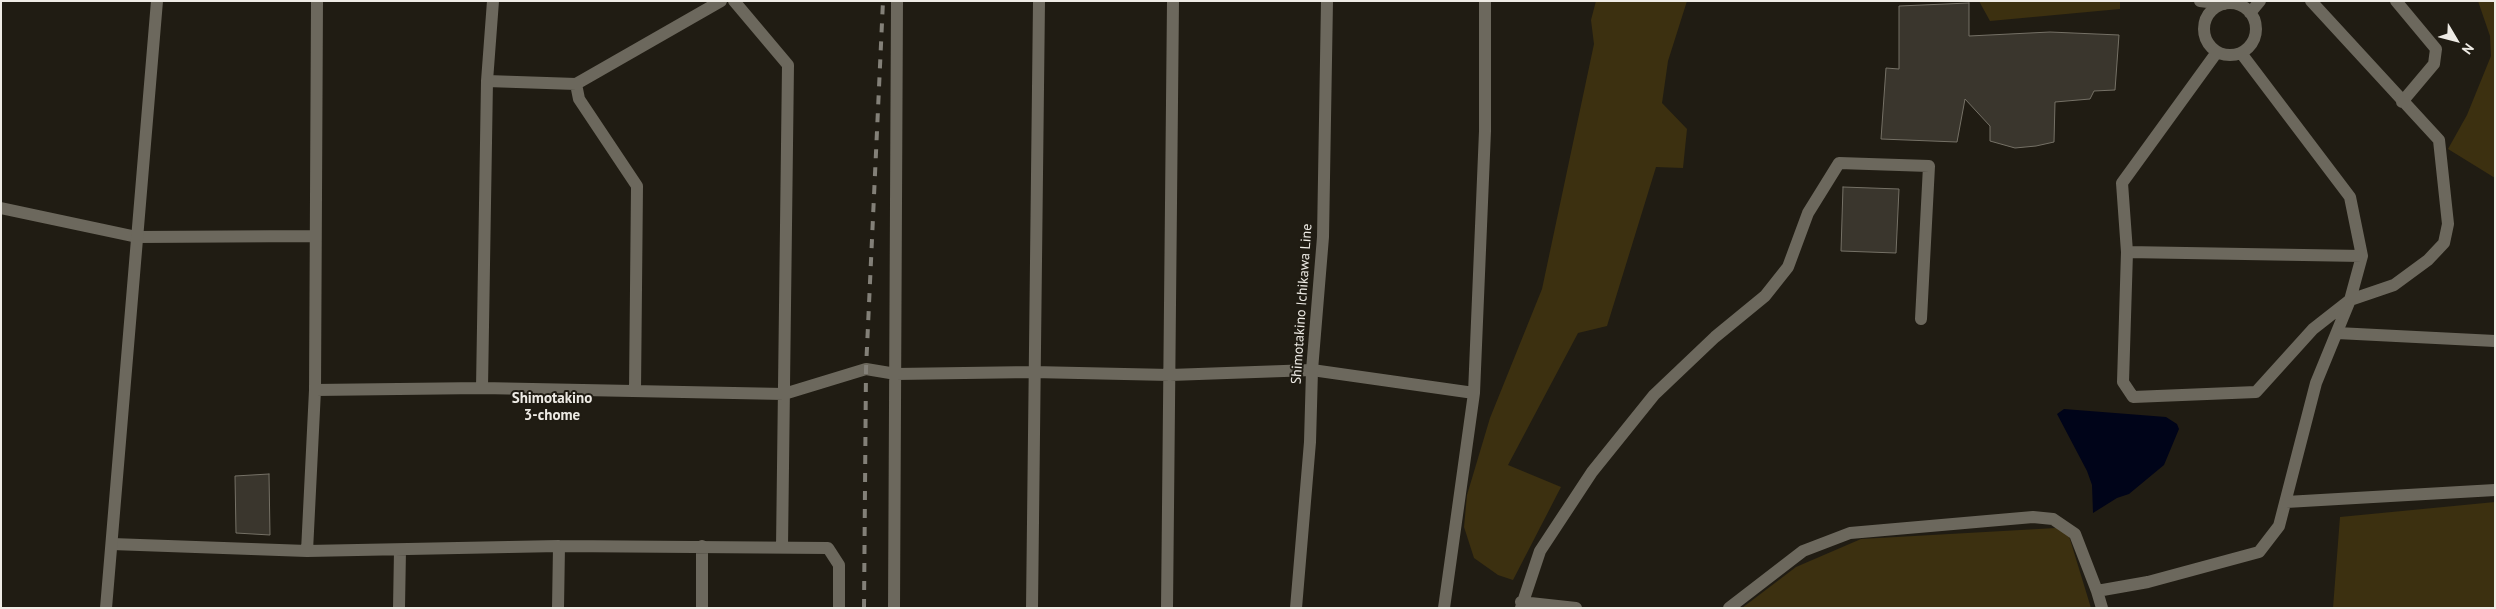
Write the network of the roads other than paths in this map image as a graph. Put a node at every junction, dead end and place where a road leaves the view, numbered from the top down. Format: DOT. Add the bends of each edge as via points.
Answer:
graph roads {
  1 [pos="157,1"];
  2 [pos="317,1"];
  3 [pos="493,1"];
  4 [pos="721,1"];
  5 [pos="734,1"];
  6 [pos="897,1"];
  7 [pos="1039,1"];
  8 [pos="1173,1"];
  9 [pos="1327,1"];
  10 [pos="1485,1"];
  11 [pos="2200,1"];
  12 [pos="2260,1"];
  13 [pos="2311,1"];
  14 [pos="2396,1"];
  15 [pos="2224,3"];
  16 [pos="2250,13"];
  17 [pos="2217,52"];
  18 [pos="2241,52"];
  19 [pos="487,81"];
  20 [pos="576,84"];
  21 [pos="2402,102"];
  22 [pos="1,208"];
  23 [pos="315,236"];
  24 [pos="137,237"];
  25 [pos="2127,252"];
  26 [pos="2362,256"];
  27 [pos="2350,300"];
  28 [pos="1921,319"];
  29 [pos="2337,332"];
  30 [pos="2495,341"];
  31 [pos="1312,370"];
  32 [pos="1033,372"];
  33 [pos="896,374"];
  34 [pos="1170,375"];
  35 [pos="482,388"];
  36 [pos="315,390"];
  37 [pos="634,391"];
  38 [pos="1474,392"];
  39 [pos="784,394"];
  40 [pos="2495,490"];
  41 [pos="2286,502"];
  42 [pos="112,544"];
  43 [pos="559,546"];
  44 [pos="702,546"];
  45 [pos="782,547"];
  46 [pos="306,550"];
  47 [pos="400,550"];
  48 [pos="2097,591"];
  49 [pos="1521,605"];
  50 [pos="106,608"];
  51 [pos="399,608"];
  52 [pos="558,608"];
  53 [pos="702,608"];
  54 [pos="839,608"];
  55 [pos="894,608"];
  56 [pos="1032,608"];
  57 [pos="1167,608"];
  58 [pos="1296,608"];
  59 [pos="1444,608"];
  60 [pos="1576,608"];
  61 [pos="1730,608"];
  62 [pos="2102,608"];
  1 -- 24 [label="street"];
  2 -- 23 [label="street"];
  3 -- 19 [label="street"];
  4 -- 20 [label="street"];
  5 -- 39 [label="street" via="788,65"];
  6 -- 33 [label="street"];
  7 -- 32 [label="street"];
  8 -- 34 [label="street"];
  9 -- 31 [label="street, Shimotakino Ichikawa Line" via="1322,237"];
  10 -- 38 [label="street" via="1485,131"];
  11 -- 15 [label="street"];
  12 -- 16 [label="street"];
  13 -- 21 [label="street"];
  14 -- 21 [label="street" via="2436,49 2434,64"];
  15 -- 16 [label="street" via="2238,5"];
  15 -- 17 [label="street" via="2214,9 2204,26 2209,45"];
  16 -- 18 [label="street" via="2255,23 2255,34 2250,45"];
  17 -- 18 [label="street" via="2229,55"];
  17 -- 25 [label="street" via="2122,183"];
  18 -- 26 [label="street" via="2350,197"];
  19 -- 20 [label="street"];
  19 -- 35 [label="street"];
  20 -- 37 [label="street" via="579,99 637,186"];
  21 -- 27 [label="street" via="2439,140 2448,224 2444,243 2428,260 2394,285"];
  22 -- 24 [label="street"];
  23 -- 24 [label="street"];
  23 -- 36 [label="street"];
  24 -- 42 [label="street"];
  25 -- 26 [label="street"];
  25 -- 27 [label="street" via="2122,382 2133,397 2256,392 2313,329"];
  26 -- 27 [label="street"];
  27 -- 29 [label="street"];
  28 -- 49 [label="street" via="1930,166 1839,163 1808,213 1788,267 1765,296 1715,337 1654,395 1598,464 1540,551"];
  29 -- 30 [label="street"];
  29 -- 41 [label="street" via="2316,383"];
  31 -- 34 [label="street"];
  31 -- 38 [label="street"];
  31 -- 58 [label="street, Shimotakino Ichikawa Line" via="1310,442"];
  32 -- 33 [label="street"];
  32 -- 34 [label="street"];
  32 -- 56 [label="street"];
  33 -- 39 [label="street" via="866,369"];
  33 -- 55 [label="street"];
  34 -- 57 [label="street"];
  35 -- 36 [label="street"];
  35 -- 37 [label="street"];
  36 -- 46 [label="street"];
  37 -- 39 [label="street"];
  38 -- 59 [label="street"];
  39 -- 45 [label="street"];
  40 -- 41 [label="street"];
  41 -- 48 [label="street" via="2279,526 2259,552 2148,582"];
  42 -- 46 [label="street"];
  42 -- 50 [label="street"];
  43 -- 44 [label="street"];
  43 -- 47 [label="street"];
  43 -- 52 [label="street"];
  44 -- 45 [label="street"];
  44 -- 53 [label="street"];
  45 -- 54 [label="street" via="828,548 839,565"];
  46 -- 47 [label="street"];
  47 -- 51 [label="street"];
  48 -- 61 [label="street" via="2075,534 2053,519 2033,517 1850,533 1803,551"];
  48 -- 62 [label="street"];
  49 -- 60 [label="street"];
}
